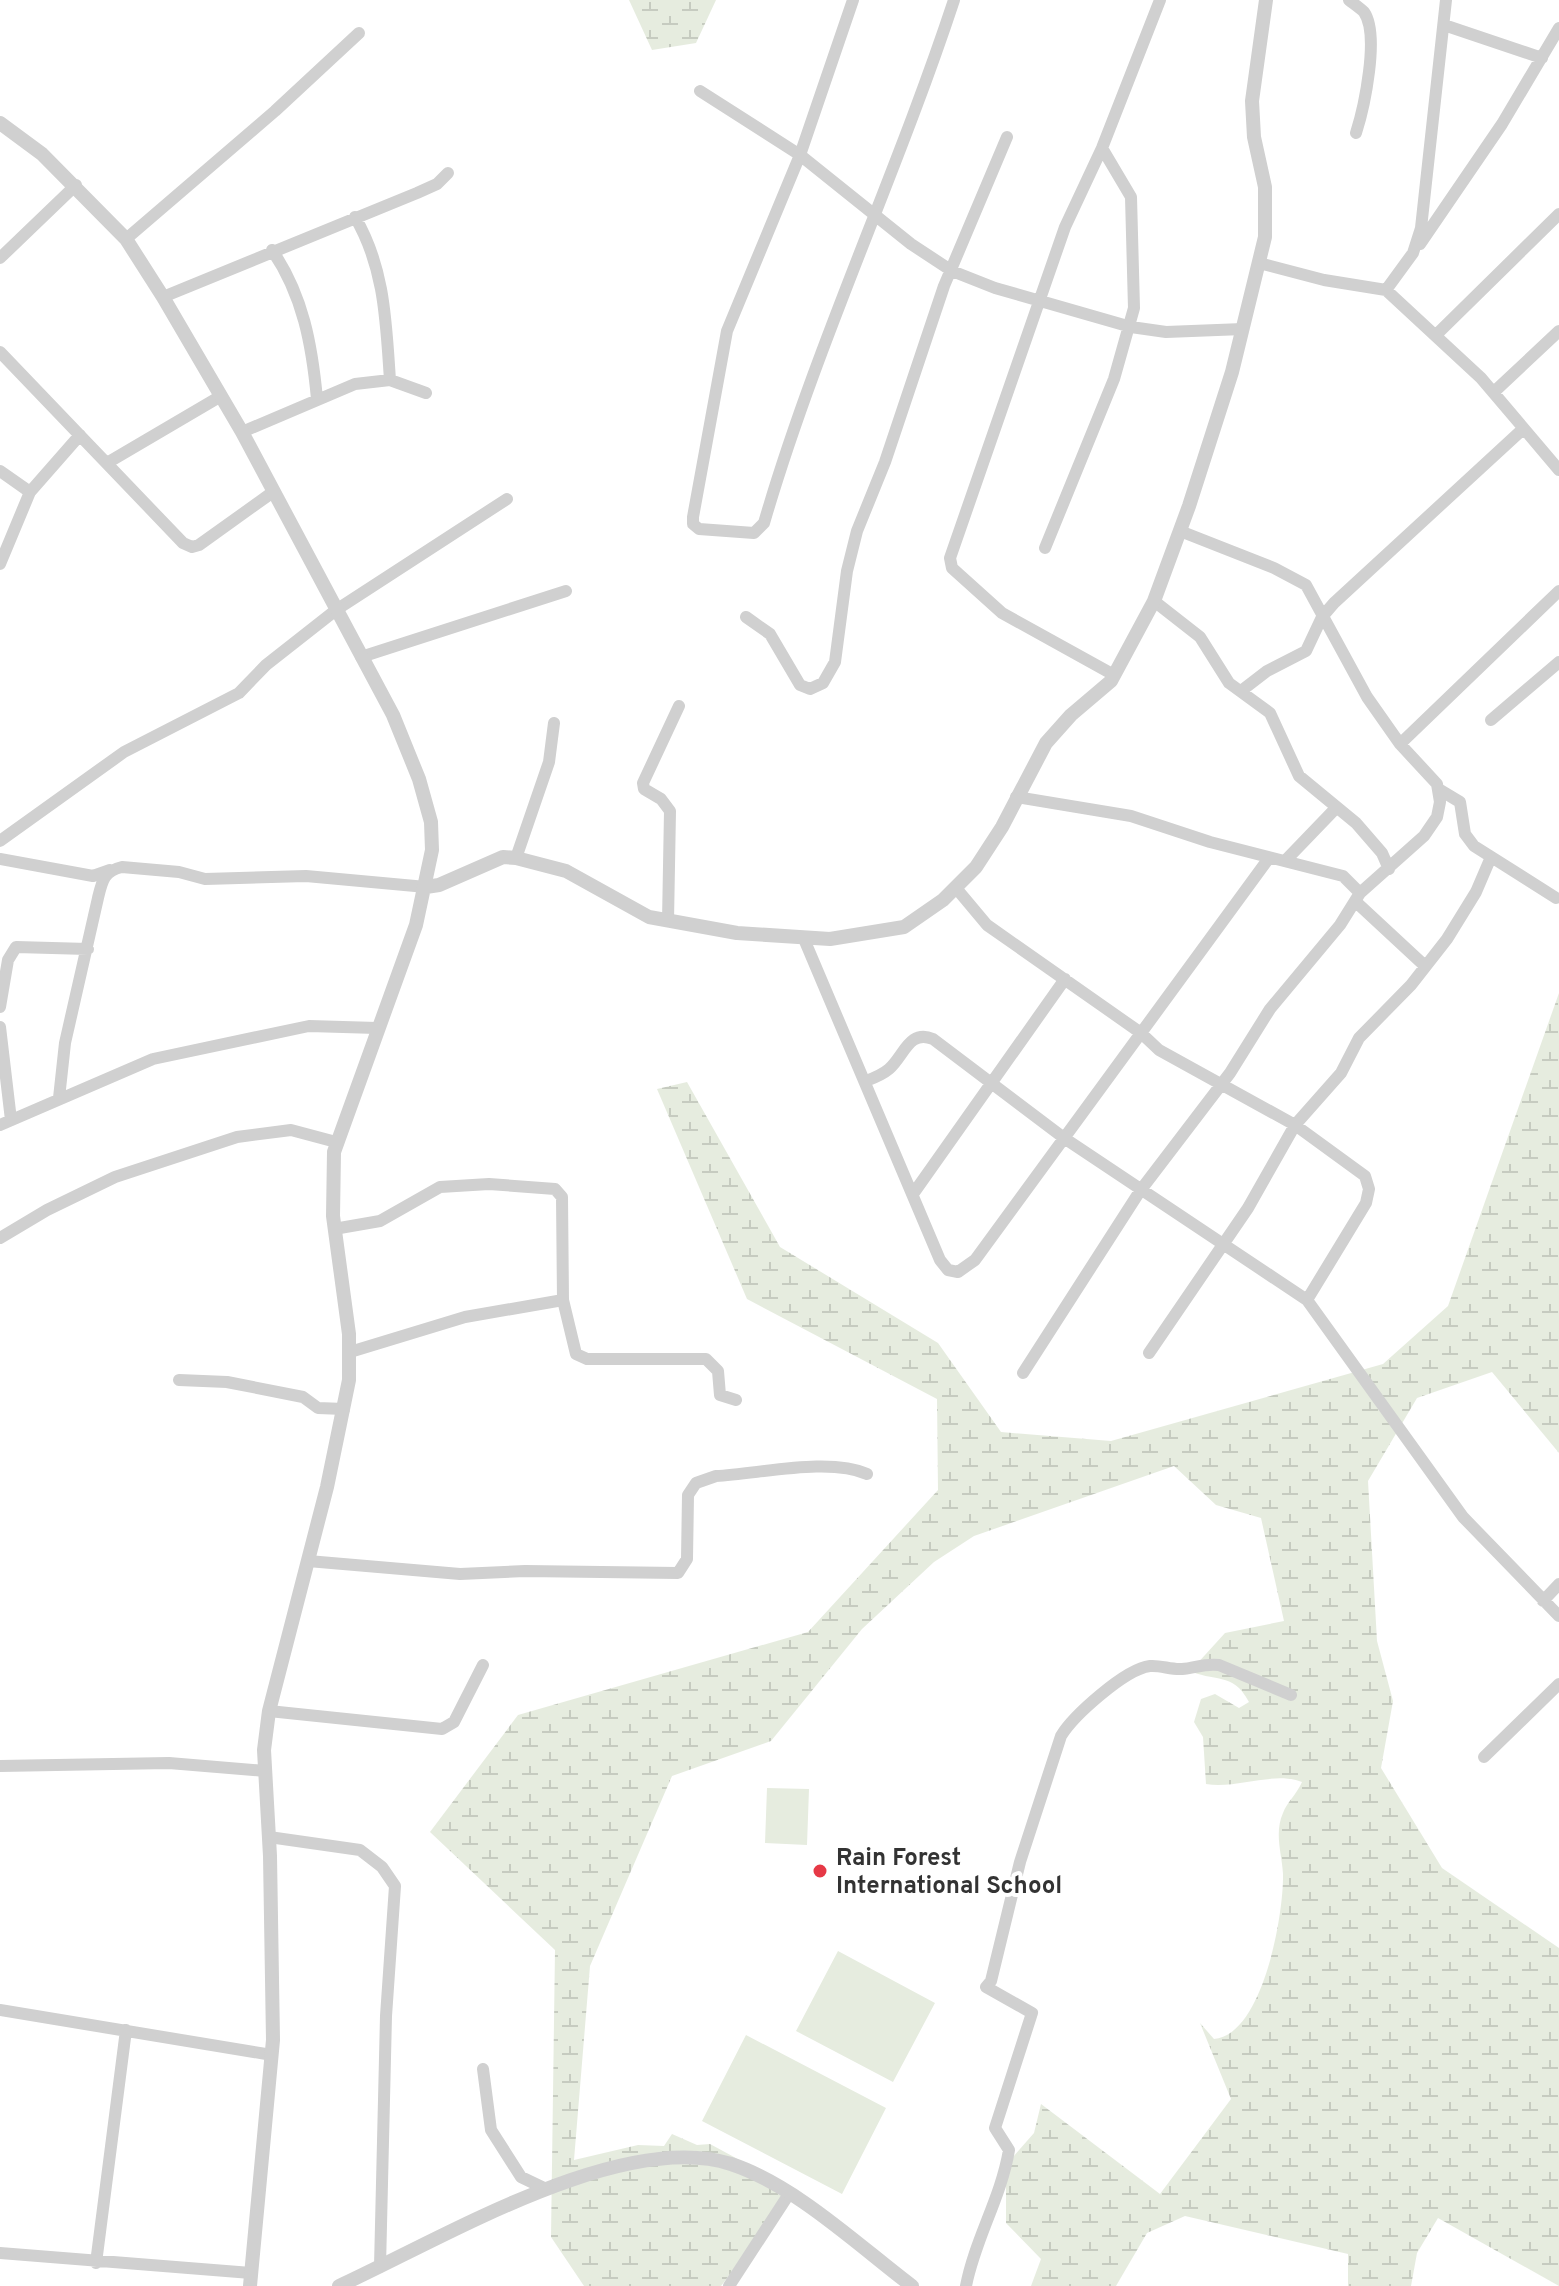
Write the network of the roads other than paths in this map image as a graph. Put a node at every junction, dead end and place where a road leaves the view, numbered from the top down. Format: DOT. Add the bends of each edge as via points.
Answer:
graph roads {
  1 [pos="853,0"];
  2 [pos="954,0"];
  3 [pos="1160,0"];
  4 [pos="1266,0"];
  5 [pos="1349,0"];
  6 [pos="1446,0"];
  7 [pos="1444,25"];
  8 [pos="1559,28"];
  9 [pos="359,33"];
  10 [pos="1542,58"];
  11 [pos="700,91"];
  12 [pos="0,123"];
  13 [pos="1356,133"];
  14 [pos="1007,137"];
  15 [pos="1102,148"];
  16 [pos="800,155"];
  17 [pos="448,173"];
  18 [pos="76,185"];
  19 [pos="1559,214"];
  20 [pos="875,216"];
  21 [pos="355,217"];
  22 [pos="126,239"];
  23 [pos="272,250"];
  24 [pos="1413,253"];
  25 [pos="0,258"];
  26 [pos="1259,263"];
  27 [pos="952,271"];
  28 [pos="1386,290"];
  29 [pos="163,297"];
  30 [pos="1040,302"];
  31 [pos="1131,327"];
  32 [pos="1243,329"];
  33 [pos="1559,331"];
  34 [pos="1436,335"];
  35 [pos="0,352"];
  36 [pos="390,380"];
  37 [pos="1495,391"];
  38 [pos="426,393"];
  39 [pos="221,396"];
  40 [pos="317,399"];
  41 [pos="1523,429"];
  42 [pos="242,432"];
  43 [pos="80,435"];
  44 [pos="107,463"];
  45 [pos="1559,470"];
  46 [pos="0,471"];
  47 [pos="30,492"];
  48 [pos="273,492"];
  49 [pos="507,499"];
  50 [pos="1180,531"];
  51 [pos="1045,548"];
  52 [pos="0,564"];
  53 [pos="566,591"];
  54 [pos="1559,591"];
  55 [pos="1154,601"];
  56 [pos="336,610"];
  57 [pos="746,617"];
  58 [pos="1322,617"];
  59 [pos="361,657"];
  60 [pos="1559,662"];
  61 [pos="1114,675"];
  62 [pos="1241,691"];
  63 [pos="679,706"];
  64 [pos="1491,720"];
  65 [pos="554,723"];
  66 [pos="1400,744"];
  67 [pos="1440,790"];
  68 [pos="1016,797"];
  69 [pos="1336,808"];
  70 [pos="0,841"];
  71 [pos="1491,857"];
  72 [pos="516,858"];
  73 [pos="1269,858"];
  74 [pos="0,859"];
  75 [pos="1285,861"];
  76 [pos="1389,869"];
  77 [pos="110,870"];
  78 [pos="426,887"];
  79 [pos="956,888"];
  80 [pos="1358,897"];
  81 [pos="1556,898"];
  82 [pos="668,921"];
  83 [pos="804,939"];
  84 [pos="88,949"];
  85 [pos="1425,966"];
  86 [pos="1065,979"];
  87 [pos="0,1007"];
  88 [pos="0,1027"];
  89 [pos="377,1028"];
  90 [pos="1141,1033"];
  91 [pos="866,1081"];
  92 [pos="993,1083"];
  93 [pos="1219,1084"];
  94 [pos="59,1098"];
  95 [pos="5,1123"];
  96 [pos="1295,1125"];
  97 [pos="1064,1138"];
  98 [pos="336,1142"];
  99 [pos="1140,1191"];
  100 [pos="913,1194"];
  101 [pos="334,1229"];
  102 [pos="0,1238"];
  103 [pos="1224,1245"];
  104 [pos="563,1300"];
  105 [pos="1307,1300"];
  106 [pos="350,1352"];
  107 [pos="1149,1353"];
  108 [pos="1023,1373"];
  109 [pos="179,1380"];
  110 [pos="736,1400"];
  111 [pos="344,1409"];
  112 [pos="867,1474"];
  113 [pos="308,1561"];
  114 [pos="1559,1584"];
  115 [pos="1543,1601"];
  116 [pos="1559,1616"];
  117 [pos="483,1665"];
  118 [pos="1559,1684"];
  119 [pos="1291,1695"];
  120 [pos="269,1711"];
  121 [pos="1484,1757"];
  122 [pos="0,1766"];
  123 [pos="265,1771"];
  124 [pos="269,1837"];
  125 [pos="0,2010"];
  126 [pos="126,2030"];
  127 [pos="272,2055"];
  128 [pos="483,2069"];
  129 [pos="546,2189"];
  130 [pos="789,2194"];
  131 [pos="0,2253"];
  132 [pos="96,2263"];
  133 [pos="380,2267"];
  134 [pos="250,2279"];
  135 [pos="339,2286"];
  136 [pos="729,2286"];
  137 [pos="912,2286"];
  138 [pos="966,2286"];
  1 -- 16 [label="street"];
  2 -- 20 [label="street"];
  3 -- 15 [label="street"];
  4 -- 26 [label="street" via="1252,101 1266,200"];
  5 -- 13 [label="street" via="1364,13 1368,31 1368,90"];
  6 -- 7 [label="street"];
  7 -- 10 [label="street"];
  7 -- 24 [label="street" via="1421,228"];
  8 -- 10 [label="street"];
  9 -- 22 [label="street"];
  10 -- 24 [label="street" via="1453,200"];
  11 -- 16 [label="street"];
  12 -- 18 [label="street"];
  14 -- 27 [label="street"];
  15 -- 30 [label="street" via="1065,227"];
  15 -- 31 [label="street" via="1131,197 1134,215"];
  16 -- 20 [label="street"];
  16 -- 20 [label="street" via="727,331 700,468 696,527 747,533 764,523"];
  17 -- 21 [label="street" via="437,184"];
  18 -- 22 [label="street"];
  18 -- 25 [label="street"];
  19 -- 34 [label="street"];
  20 -- 27 [label="street"];
  21 -- 23 [label="street"];
  21 -- 36 [label="street" via="370,243 384,293"];
  22 -- 29 [label="street"];
  23 -- 29 [label="street"];
  23 -- 40 [label="street" via="304,314"];
  24 -- 28 [label="street"];
  26 -- 28 [label="street"];
  26 -- 32 [label="street"];
  27 -- 30 [label="street"];
  27 -- 57 [label="street" via="857,531 838,651 823,683 805,688 770,634"];
  28 -- 34 [label="street"];
  29 -- 39 [label="street"];
  30 -- 31 [label="street"];
  30 -- 61 [label="street" via="950,564 1002,613"];
  31 -- 32 [label="street" via="1166,332"];
  31 -- 51 [label="street"];
  32 -- 50 [label="street"];
  33 -- 37 [label="street"];
  34 -- 37 [label="street"];
  35 -- 43 [label="street"];
  36 -- 38 [label="street"];
  36 -- 40 [label="street" via="355,384"];
  37 -- 41 [label="street"];
  39 -- 42 [label="street"];
  39 -- 44 [label="street"];
  40 -- 42 [label="street"];
  41 -- 45 [label="street"];
  41 -- 58 [label="street"];
  42 -- 48 [label="street"];
  43 -- 44 [label="street"];
  43 -- 47 [label="street"];
  44 -- 48 [label="street" via="192,547"];
  46 -- 47 [label="street"];
  47 -- 52 [label="street"];
  48 -- 56 [label="street"];
  49 -- 56 [label="street"];
  50 -- 55 [label="street"];
  50 -- 58 [label="street" via="1295,577 1312,592"];
  53 -- 59 [label="street"];
  54 -- 66 [label="street"];
  55 -- 61 [label="street"];
  55 -- 62 [label="street" via="1200,637 1222,676"];
  56 -- 59 [label="street"];
  56 -- 70 [label="street" via="239,693 124,752"];
  58 -- 62 [label="street" via="1306,651"];
  58 -- 66 [label="street"];
  59 -- 78 [label="street" via="419,779 431,822"];
  60 -- 64 [label="street"];
  61 -- 68 [label="street" via="1046,743"];
  62 -- 69 [label="street" via="1270,713 1299,776"];
  63 -- 82 [label="street" via="643,783 670,811"];
  65 -- 72 [label="street" via="549,762"];
  66 -- 67 [label="street"];
  67 -- 71 [label="street" via="1460,802 1468,840"];
  67 -- 76 [label="street" via="1437,817"];
  68 -- 73 [label="street" via="1131,816"];
  68 -- 79 [label="street" via="976,867"];
  69 -- 75 [label="street"];
  69 -- 76 [label="street" via="1374,841"];
  71 -- 81 [label="street"];
  71 -- 85 [label="street" via="1476,892"];
  72 -- 78 [label="street" via="503,857"];
  72 -- 82 [label="street" via="566,871 649,917"];
  73 -- 75 [label="street"];
  73 -- 90 [label="street"];
  74 -- 77 [label="street" via="93,876"];
  75 -- 80 [label="street" via="1343,876"];
  76 -- 80 [label="street"];
  77 -- 78 [label="street" via="122,867 226,881 306,876"];
  77 -- 84 [label="street" via="103,879"];
  78 -- 89 [label="street"];
  79 -- 83 [label="street" via="904,927"];
  79 -- 86 [label="street" via="987,925"];
  80 -- 85 [label="street"];
  80 -- 93 [label="street"];
  82 -- 83 [label="street"];
  83 -- 91 [label="street"];
  84 -- 87 [label="street" via="16,947 8,960"];
  84 -- 94 [label="street" via="65,1043"];
  85 -- 96 [label="street" via="1359,1038 1341,1073"];
  86 -- 90 [label="street"];
  86 -- 92 [label="street"];
  88 -- 95 [label="street"];
  89 -- 94 [label="street" via="284,1030 137,1064"];
  89 -- 98 [label="street"];
  90 -- 93 [label="street" via="1159,1050"];
  90 -- 97 [label="street"];
  91 -- 92 [label="street" via="887,1070 911,1040 922,1036"];
  91 -- 100 [label="street"];
  92 -- 97 [label="street"];
  92 -- 100 [label="street"];
  93 -- 96 [label="street"];
  93 -- 99 [label="street"];
  94 -- 95 [label="street"];
  96 -- 103 [label="street"];
  96 -- 105 [label="street" via="1365,1176 1369,1189 1366,1203"];
  97 -- 99 [label="street"];
  97 -- 100 [label="street" via="975,1260 958,1272 940,1260"];
  98 -- 101 [label="street"];
  98 -- 102 [label="street" via="291,1130 237,1137 115,1177"];
  99 -- 103 [label="street"];
  99 -- 108 [label="street"];
  101 -- 104 [label="street" via="380,1221 440,1187 547,1186 562,1197"];
  101 -- 106 [label="street"];
  103 -- 105 [label="street"];
  103 -- 107 [label="street"];
  104 -- 106 [label="street" via="474,1315"];
  104 -- 110 [label="street" via="573,1349 580,1358 706,1359 718,1371 720,1395"];
  105 -- 115 [label="street" via="1463,1517"];
  106 -- 111 [label="street"];
  109 -- 111 [label="street" via="227,1382 303,1397 318,1408"];
  111 -- 113 [label="street"];
  112 -- 113 [label="street" via="818,1468 703,1480 688,1495 687,1559 678,1573 460,1574"];
  113 -- 120 [label="street"];
  114 -- 115 [label="street"];
  115 -- 116 [label="street"];
  117 -- 120 [label="street" via="454,1722 442,1729"];
  118 -- 121 [label="street"];
  119 -- 138 [label="street" via="1219,1665 1174,1670 1149,1666 1126,1676 1061,1736 986,1987 1032,2013 995,2128 1009,2150 1001,2187"];
  120 -- 123 [label="street"];
  122 -- 123 [label="street" via="169,1763"];
  123 -- 124 [label="street"];
  124 -- 127 [label="street"];
  124 -- 133 [label="street" via="360,1850 395,1886"];
  125 -- 126 [label="street"];
  126 -- 127 [label="street"];
  126 -- 132 [label="street"];
  127 -- 134 [label="street"];
  128 -- 129 [label="street" via="491,2130 521,2177"];
  129 -- 130 [label="street" via="606,2167 679,2156 731,2164"];
  129 -- 133 [label="street"];
  130 -- 136 [label="street"];
  130 -- 137 [label="street"];
  131 -- 132 [label="street"];
  132 -- 134 [label="street"];
  133 -- 135 [label="street"];
}
